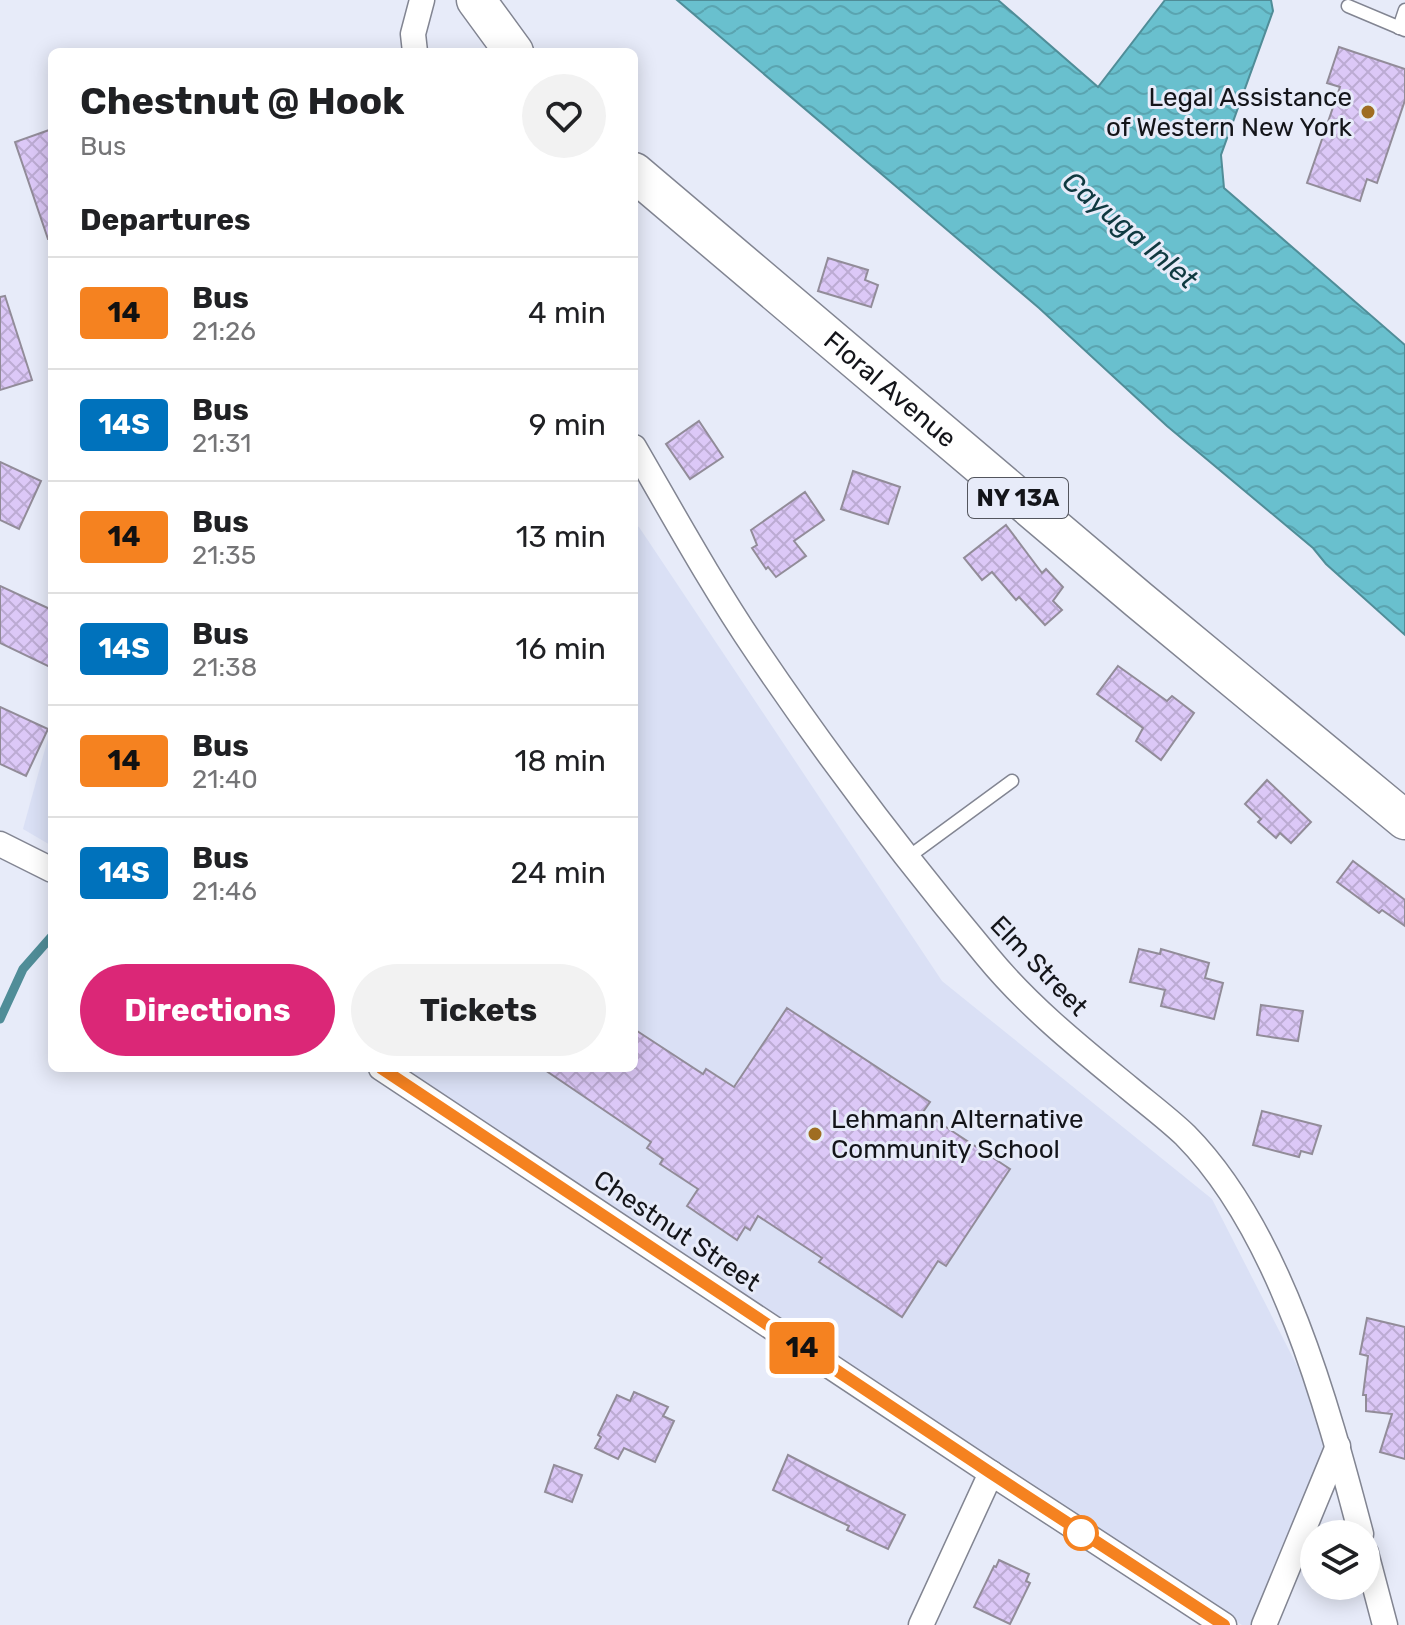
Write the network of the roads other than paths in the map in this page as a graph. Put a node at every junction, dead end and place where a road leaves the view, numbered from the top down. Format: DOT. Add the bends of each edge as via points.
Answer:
graph roads {
  1 [pos="422,0"];
  2 [pos="476,0"];
  3 [pos="1348,6"];
  4 [pos="1405,10"];
  5 [pos="1402,29"];
  6 [pos="415,48"];
  7 [pos="511,48"];
  8 [pos="638,175"];
  9 [pos="638,454"];
  10 [pos="1012,781"];
  11 [pos="1405,820"];
  12 [pos="0,844"];
  13 [pos="907,858"];
  14 [pos="48,868"];
  15 [pos="387,1072"];
  16 [pos="1338,1446"];
  17 [pos="991,1473"];
  18 [pos="1357,1520"];
  19 [pos="1378,1600"];
  20 [pos="921,1625"];
  21 [pos="1224,1625"];
  22 [pos="1264,1625"];
  23 [pos="1385,1625"];
  1 -- 6 [label="street" via="415,17"];
  2 -- 7 [label="main road"];
  3 -- 5 [label="lane"];
  4 -- 5 [label="lane"];
  8 -- 11 [label="main road, Floral Avenue / NY 13A"];
  9 -- 13 [label="street, Elm Street" via="758,653"];
  10 -- 13 [label="lane"];
  12 -- 14 [label="street"];
  13 -- 16 [label="street, Elm Street" via="1022,994 1183,1134 1211,1165 1242,1211 1282,1290"];
  15 -- 17 [label="street, Chestnut Street"];
  16 -- 18 [label="street, Elm Street"];
  16 -- 22 [label="street"];
  17 -- 20 [label="street"];
  17 -- 21 [label="street, Chestnut Street"];
  19 -- 23 [label="street"];
}
